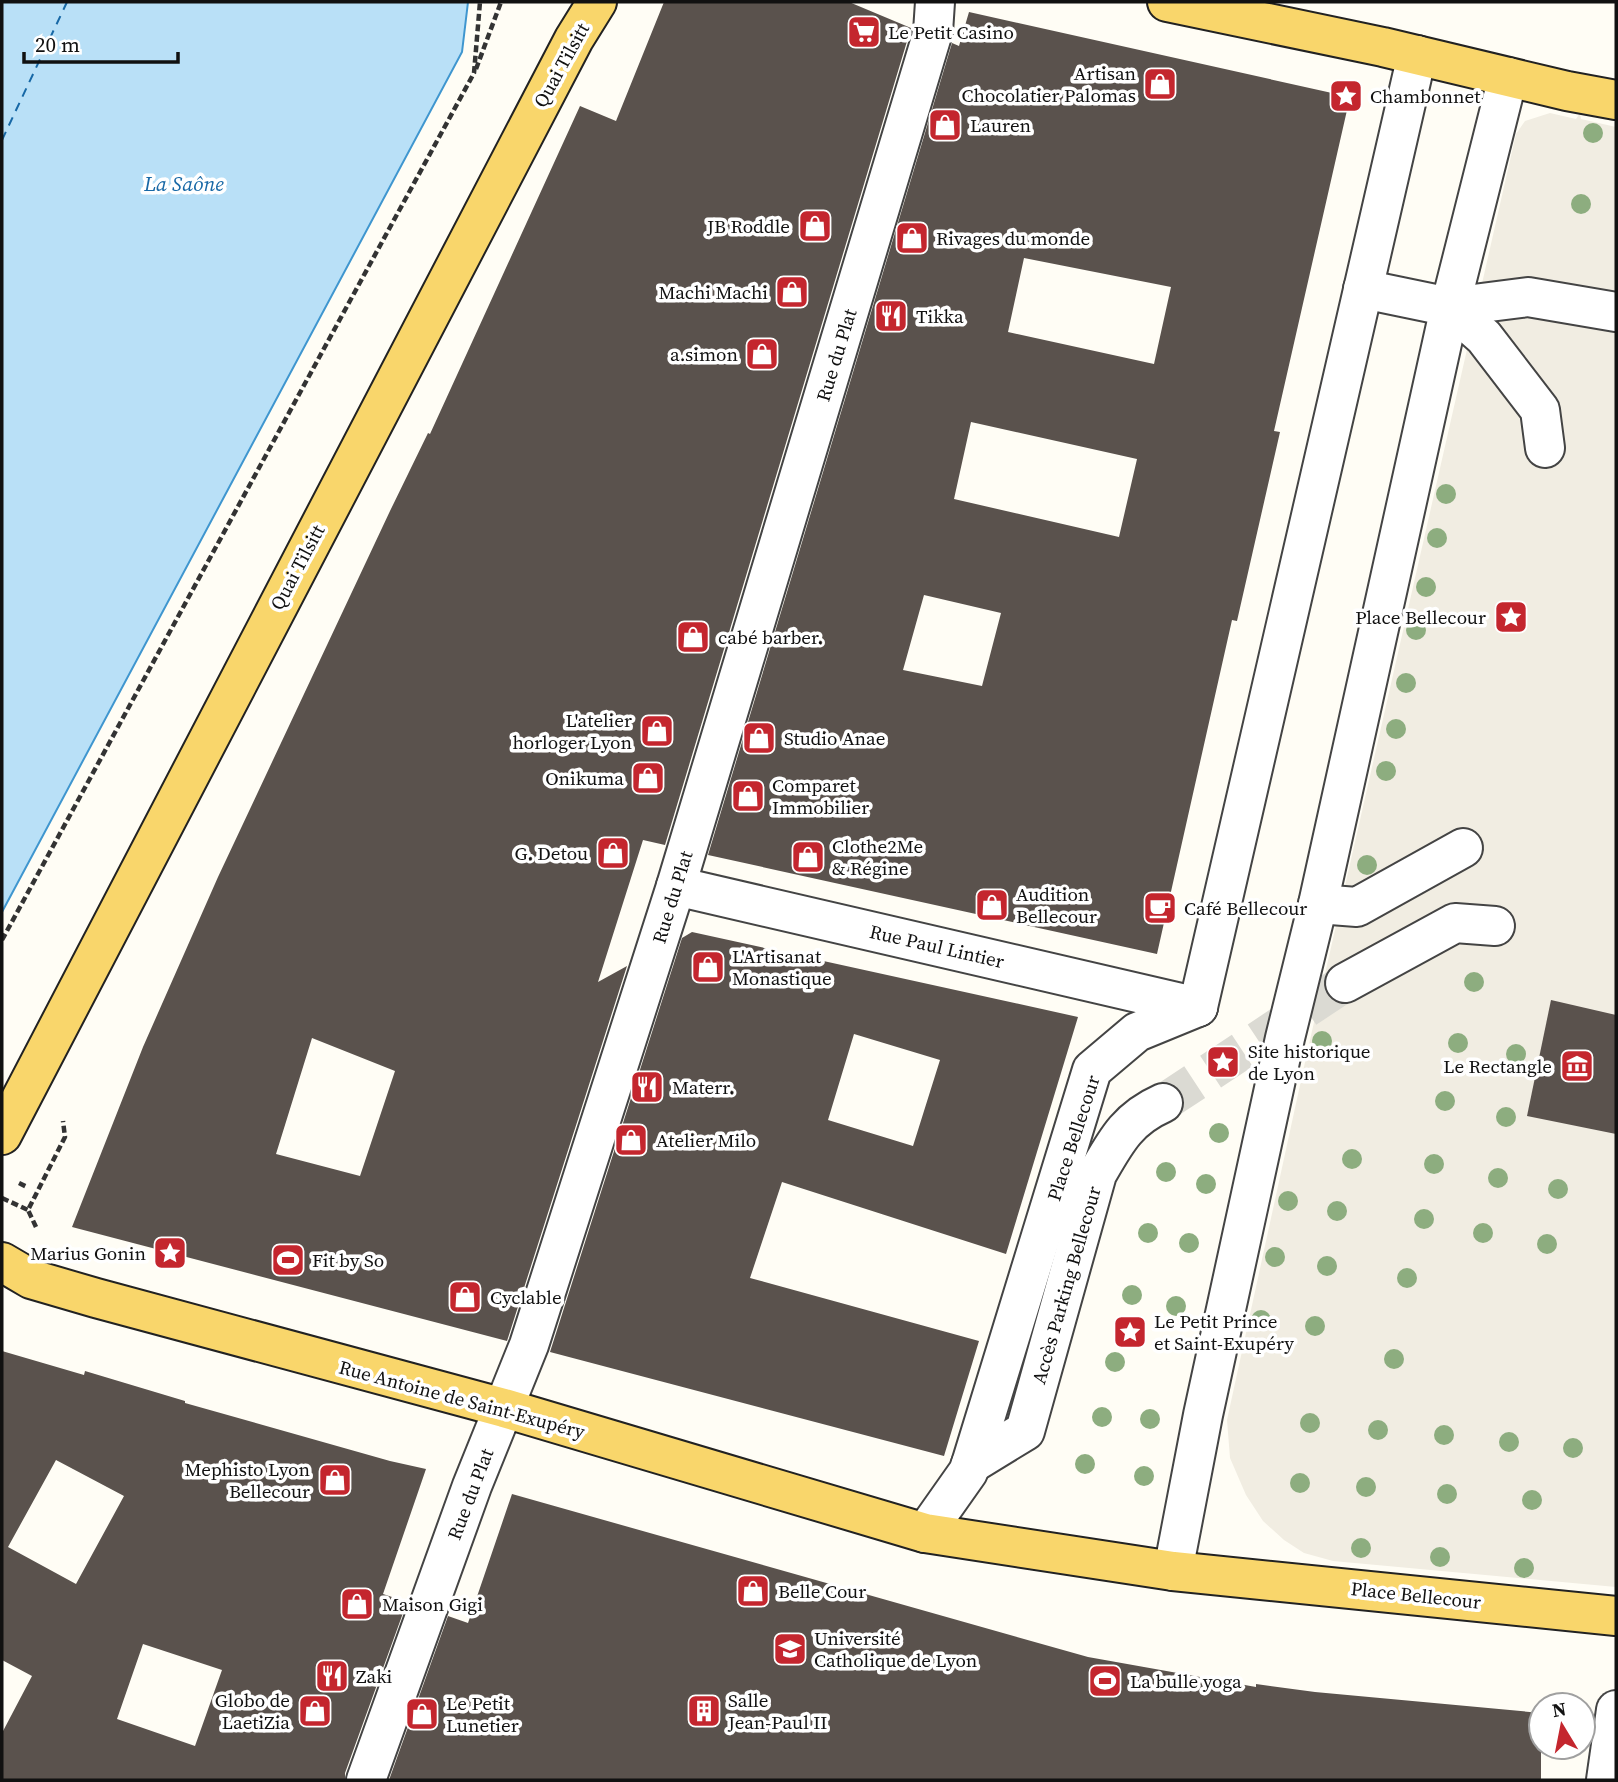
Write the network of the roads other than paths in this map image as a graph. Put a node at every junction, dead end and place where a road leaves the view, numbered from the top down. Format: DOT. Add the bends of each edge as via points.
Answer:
graph roads {
  1 [pos="597,2"];
  2 [pos="935,2"];
  3 [pos="1167,2"];
  4 [pos="572,20"];
  5 [pos="1417,55"];
  6 [pos="1508,77"];
  7 [pos="1616,100"];
  8 [pos="1363,289"];
  9 [pos="1450,307"];
  10 [pos="1616,312"];
  11 [pos="1545,448"];
  12 [pos="1463,849"];
  13 [pos="676,886"];
  14 [pos="1318,904"];
  15 [pos="1495,926"];
  16 [pos="1345,983"];
  17 [pos="1198,1007"];
  18 [pos="1163,1103"];
  19 [pos="2,1135"];
  20 [pos="2,1262"];
  21 [pos="504,1409"];
  22 [pos="971,1464"];
  23 [pos="925,1533"];
  24 [pos="1173,1571"];
  25 [pos="1616,1616"];
  26 [pos="1616,1710"];
  27 [pos="366,1780"];
  28 [pos="1606,1780"];
  1 -- 4 [label="main road, Quai Tilsitt"];
  2 -- 13 [label="street, Rue du Plat" via="933,32"];
  3 -- 5 [label="main road"];
  4 -- 19 [label="main road, Quai Tilsitt"];
  5 -- 6 [label="main road"];
  5 -- 8 [label="street"];
  6 -- 7 [label="main road"];
  6 -- 9 [label="street"];
  8 -- 9 [label="street"];
  8 -- 17 [label="street"];
  9 -- 10 [label="street" via="1528,297"];
  9 -- 11 [label="street" via="1484,337 1540,410"];
  9 -- 14 [label="street"];
  12 -- 14 [label="street" via="1357,907"];
  13 -- 17 [label="street, Rue Paul Lintier"];
  13 -- 21 [label="street, Rue du Plat" via="529,1345"];
  14 -- 24 [label="street" via="1285,1038"];
  15 -- 16 [label="street" via="1455,923"];
  17 -- 22 [label="street, Place Bellecour" via="1137,1032 1092,1070"];
  18 -- 22 [label="street, Accès Parking Bellecour" via="1143,1112 1118,1138 1097,1174 1025,1431"];
  20 -- 21 [label="main road, Rue Antoine de Saint-Exupéry" via="32,1279 96,1298"];
  21 -- 23 [label="main road, Rue Antoine de Saint-Exupéry"];
  21 -- 27 [label="street, Rue du Plat" via="471,1486"];
  22 -- 23 [label="street, Place Bellecour"];
  23 -- 24 [label="main road, Place Bellecour"];
  24 -- 25 [label="main road, Place Bellecour"];
  26 -- 28 [label="street"];
}
